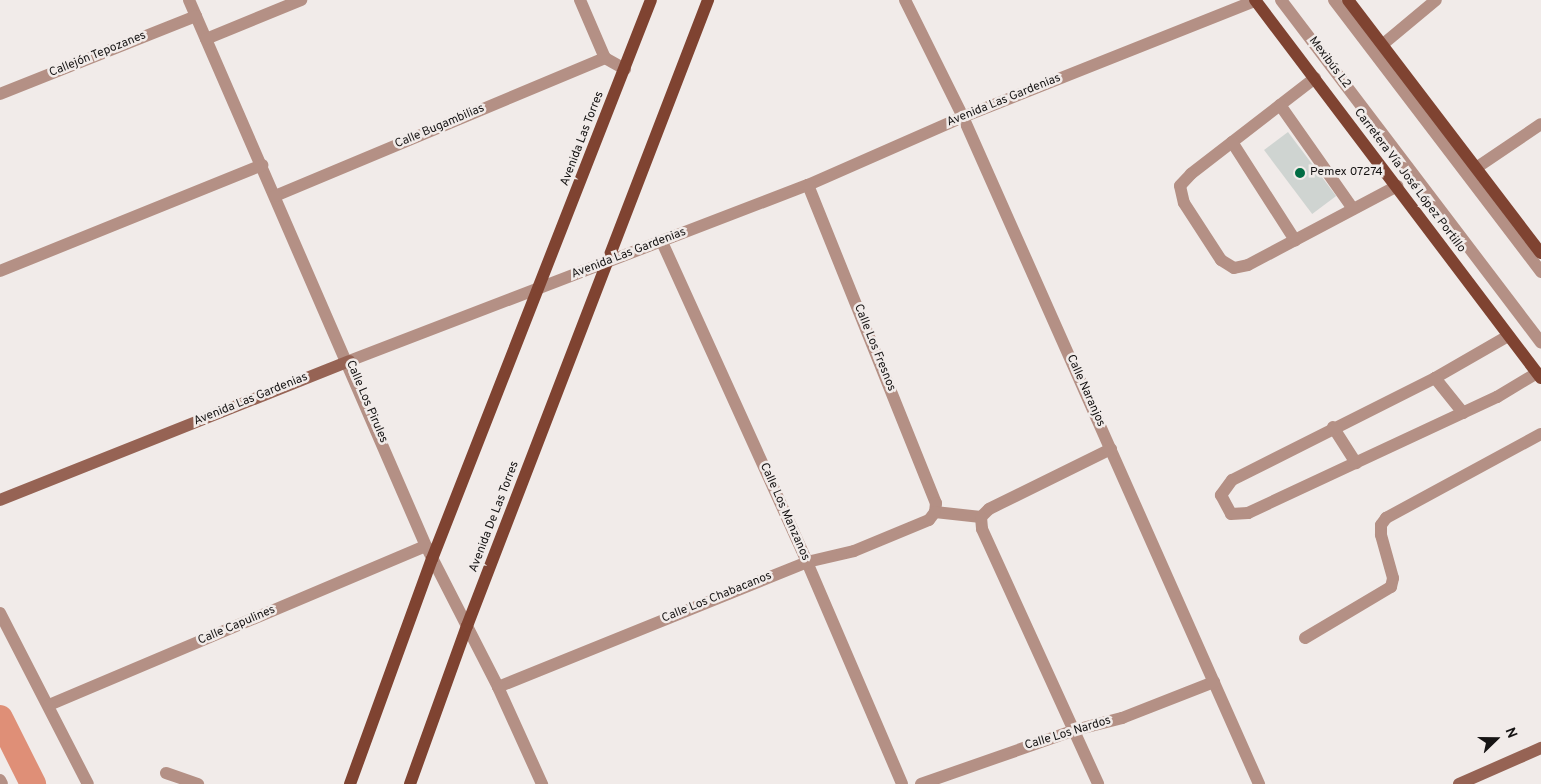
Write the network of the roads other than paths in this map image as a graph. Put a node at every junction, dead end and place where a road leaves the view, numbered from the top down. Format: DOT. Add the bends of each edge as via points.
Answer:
graph roads {
  1 [pos="189,0"];
  2 [pos="301,0"];
  3 [pos="580,0"];
  4 [pos="651,0"];
  5 [pos="708,0"];
  6 [pos="905,0"];
  7 [pos="1255,0"];
  8 [pos="1281,0"];
  9 [pos="1334,0"];
  10 [pos="1348,0"];
  11 [pos="1436,0"];
  12 [pos="196,16"];
  13 [pos="206,39"];
  14 [pos="1382,45"];
  15 [pos="604,58"];
  16 [pos="625,69"];
  17 [pos="1314,78"];
  18 [pos="0,94"];
  19 [pos="1280,105"];
  20 [pos="963,117"];
  21 [pos="1541,124"];
  22 [pos="1232,142"];
  23 [pos="262,165"];
  24 [pos="1476,168"];
  25 [pos="808,185"];
  26 [pos="1397,186"];
  27 [pos="275,196"];
  28 [pos="1353,209"];
  29 [pos="1295,240"];
  30 [pos="662,242"];
  31 [pos="1541,253"];
  32 [pos="608,262"];
  33 [pos="0,271"];
  34 [pos="1541,272"];
  35 [pos="541,288"];
  36 [pos="1508,336"];
  37 [pos="1541,342"];
  38 [pos="349,361"];
  39 [pos="1539,376"];
  40 [pos="1435,378"];
  41 [pos="1463,413"];
  42 [pos="1333,427"];
  43 [pos="1541,434"];
  44 [pos="1111,449"];
  45 [pos="1356,463"];
  46 [pos="0,500"];
  47 [pos="936,512"];
  48 [pos="981,517"];
  49 [pos="426,546"];
  50 [pos="432,559"];
  51 [pos="807,562"];
  52 [pos="0,613"];
  53 [pos="467,626"];
  54 [pos="1305,638"];
  55 [pos="1214,682"];
  56 [pos="498,687"];
  57 [pos="49,705"];
  58 [pos="1075,730"];
  59 [pos="1541,748"];
  60 [pos="166,773"];
  61 [pos="0,780"];
  62 [pos="2,784"];
  63 [pos="88,784"];
  64 [pos="198,784"];
  65 [pos="350,784"];
  66 [pos="410,784"];
  67 [pos="542,784"];
  68 [pos="902,784"];
  69 [pos="921,784"];
  70 [pos="1098,784"];
  71 [pos="1260,784"];
  72 [pos="1459,784"];
  1 -- 12 [label="street, Calle Los Pirules"];
  2 -- 13 [label="street"];
  3 -- 15 [label="street"];
  4 -- 16 [label="main road, Avenida Las Torres"];
  5 -- 32 [label="main road"];
  6 -- 20 [label="street, Calle Naranjos"];
  7 -- 17 [label="main road, Carretera Vía José López Portillo"];
  7 -- 20 [label="street, Avenida Las Gardenias"];
  8 -- 37 [label="street, Mexibús L2"];
  9 -- 34 [label="street"];
  10 -- 14 [label="main road"];
  11 -- 14 [label="street"];
  12 -- 13 [label="street, Calle Los Pirules"];
  12 -- 18 [label="street, Callejón Tepozanes"];
  13 -- 23 [label="street, Calle Los Pirules"];
  14 -- 24 [label="main road"];
  15 -- 16 [label="street"];
  15 -- 27 [label="street, Calle Bugambilias"];
  16 -- 35 [label="main road, Avenida Las Torres"];
  17 -- 19 [label="street"];
  17 -- 26 [label="main road, Carretera Vía José López Portillo"];
  19 -- 22 [label="street"];
  19 -- 28 [label="street"];
  20 -- 25 [label="street, Avenida Las Gardenias"];
  20 -- 44 [label="street, Calle Naranjos"];
  21 -- 24 [label="street"];
  22 -- 29 [label="street"];
  22 -- 29 [label="street" via="1180,186 1184,203 1221,260 1234,268 1248,265"];
  23 -- 27 [label="street, Calle Los Pirules"];
  23 -- 33 [label="street"];
  24 -- 31 [label="main road"];
  25 -- 30 [label="street, Avenida Las Gardenias"];
  25 -- 47 [label="street, Calle Los Fresnos" via="936,502"];
  26 -- 28 [label="street"];
  26 -- 36 [label="main road, Carretera Vía José López Portillo"];
  27 -- 38 [label="street, Calle Los Pirules"];
  28 -- 29 [label="street"];
  30 -- 32 [label="street, Avenida Las Gardenias"];
  30 -- 51 [label="street, Calle Los Manzanos"];
  32 -- 35 [label="street, Avenida Las Gardenias"];
  32 -- 53 [label="main road, Avenida De Las Torres"];
  35 -- 38 [label="street, Avenida Las Gardenias"];
  35 -- 50 [label="main road"];
  36 -- 39 [label="main road, Carretera Vía José López Portillo"];
  36 -- 40 [label="street"];
  38 -- 46 [label="street, Avenida Las Gardenias"];
  38 -- 49 [label="street, Calle Los Pirules"];
  39 -- 41 [label="street"];
  40 -- 41 [label="street"];
  40 -- 42 [label="street"];
  41 -- 45 [label="street"];
  42 -- 45 [label="street"];
  42 -- 45 [label="street" via="1232,480 1221,495 1231,514 1248,513"];
  43 -- 54 [label="street" via="1386,518 1381,525 1381,535 1393,578 1391,587"];
  44 -- 48 [label="street" via="989,509"];
  44 -- 55 [label="street, Calle Naranjos"];
  47 -- 48 [label="street"];
  47 -- 51 [label="street, Calle Los Chabacanos" via="929,520 854,551"];
  48 -- 58 [label="street" via="982,529"];
  49 -- 50 [label="street, Calle Los Pirules"];
  49 -- 57 [label="street, Calle Capulines"];
  50 -- 53 [label="street, Calle Los Pirules"];
  50 -- 65 [label="main road"];
  51 -- 56 [label="street, Calle Los Chabacanos"];
  51 -- 68 [label="street, Calle Los Manzanos"];
  52 -- 57 [label="street"];
  53 -- 56 [label="street, Calle Los Pirules"];
  53 -- 66 [label="main road, Avenida De Las Torres"];
  55 -- 58 [label="street, Calle Los Nardos" via="1122,718"];
  55 -- 71 [label="street, Calle Naranjos"];
  56 -- 67 [label="street, Calle Los Pirules"];
  57 -- 63 [label="street"];
  58 -- 69 [label="street, Calle Los Nardos"];
  58 -- 70 [label="street"];
  59 -- 72 [label="street"];
  60 -- 64 [label="street"];
  61 -- 62 [label="street"];
}
